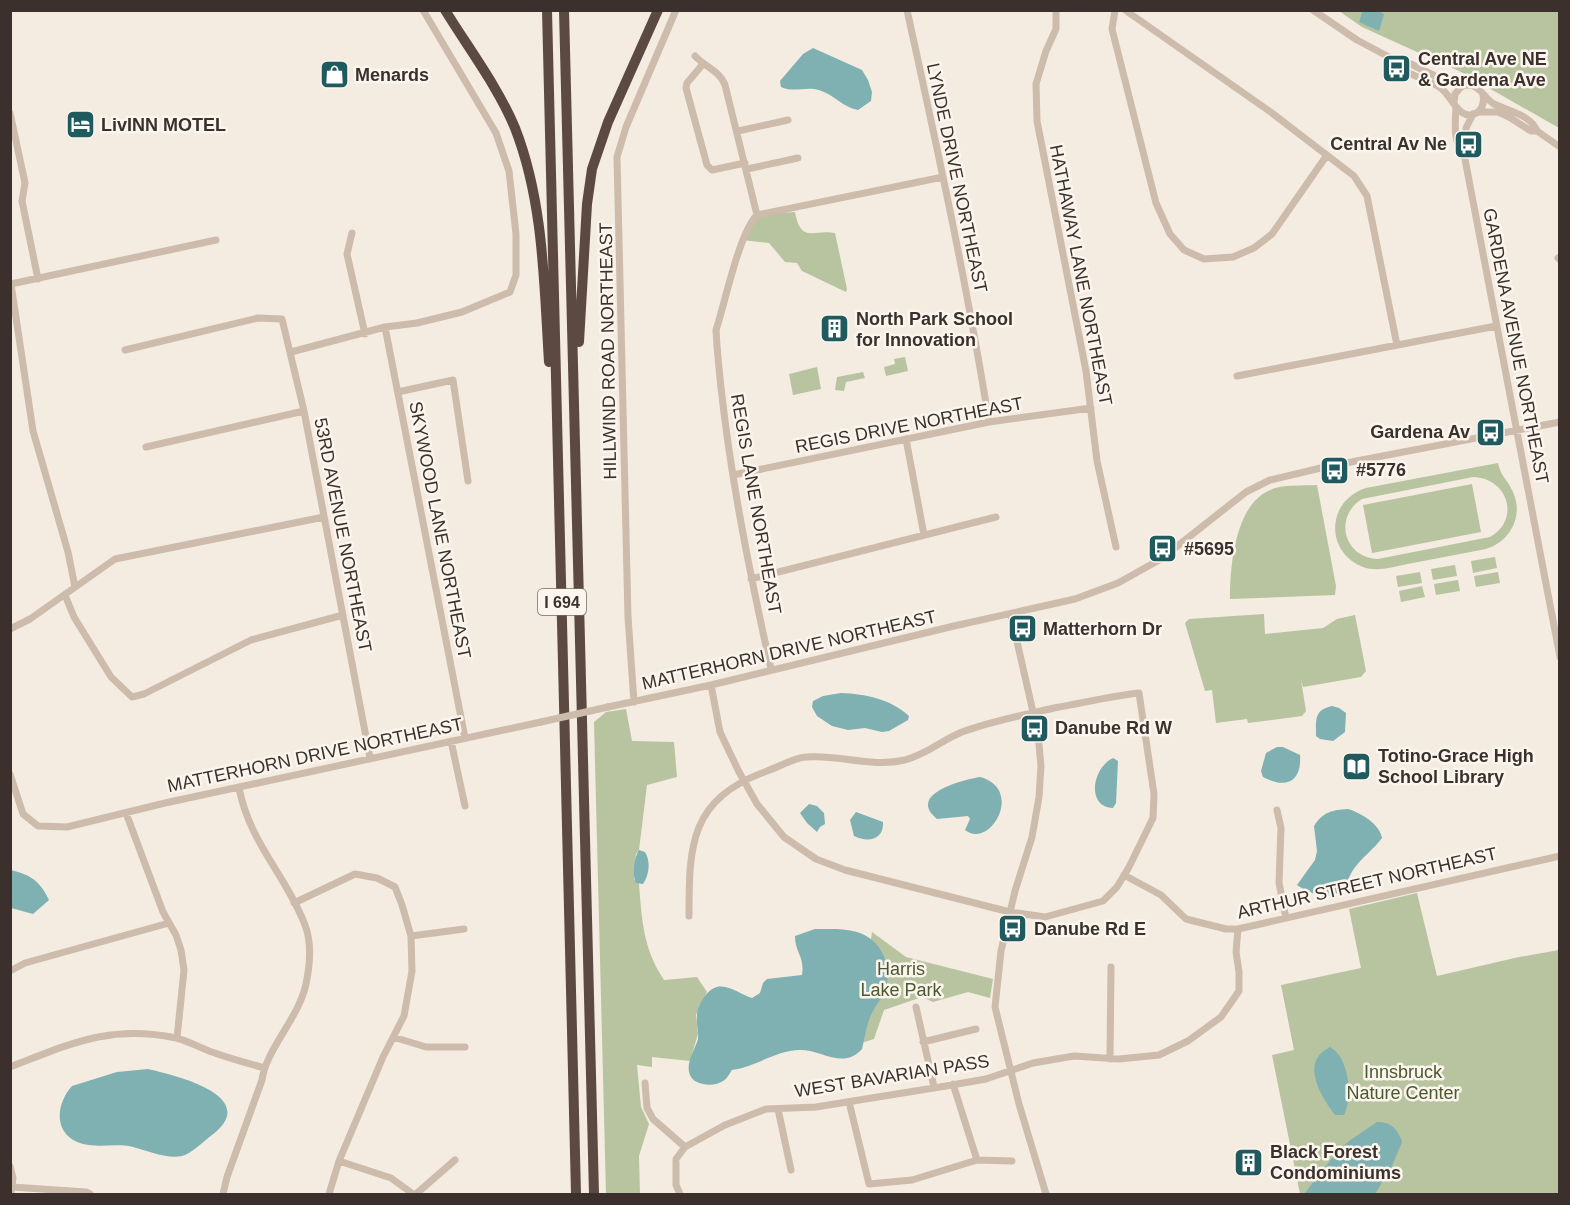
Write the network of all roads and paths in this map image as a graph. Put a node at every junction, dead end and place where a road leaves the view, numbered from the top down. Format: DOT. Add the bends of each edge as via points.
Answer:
graph roads {
  1 [pos="423,10"];
  2 [pos="445,10"];
  3 [pos="564,10"];
  4 [pos="658,10"];
  5 [pos="676,10"];
  6 [pos="907,10"];
  7 [pos="1056,10"];
  8 [pos="1115,10"];
  9 [pos="1125,10"];
  10 [pos="1313,10"];
  11 [pos="547,11"];
  12 [pos="695,56"];
  13 [pos="703,64"];
  14 [pos="1404,65"];
  15 [pos="1463,86"];
  16 [pos="1483,94"];
  17 [pos="1455,105"];
  18 [pos="10,113"];
  19 [pos="1476,113"];
  20 [pos="788,120"];
  21 [pos="738,131"];
  22 [pos="1537,131"];
  23 [pos="1560,147"];
  24 [pos="1464,154"];
  25 [pos="1327,155"];
  26 [pos="798,158"];
  27 [pos="746,166"];
  28 [pos="943,177"];
  29 [pos="757,215"];
  30 [pos="352,233"];
  31 [pos="216,240"];
  32 [pos="38,279"];
  33 [pos="11,284"];
  34 [pos="1496,326"];
  35 [pos="385,327"];
  36 [pos="365,334"];
  37 [pos="1397,345"];
  38 [pos="125,350"];
  39 [pos="291,352"];
  40 [pos="574,366"];
  41 [pos="1237,376"];
  42 [pos="398,392"];
  43 [pos="1090,408"];
  44 [pos="304,411"];
  45 [pos="989,422"];
  46 [pos="1560,422"];
  47 [pos="1516,431"];
  48 [pos="906,439"];
  49 [pos="146,447"];
  50 [pos="733,475"];
  51 [pos="468,481"];
  52 [pos="324,517"];
  53 [pos="996,517"];
  54 [pos="924,535"];
  55 [pos="1116,547"];
  56 [pos="561,571"];
  57 [pos="751,579"];
  58 [pos="75,587"];
  59 [pos="65,595"];
  60 [pos="343,615"];
  61 [pos="1011,615"];
  62 [pos="10,629"];
  63 [pos="1560,657"];
  64 [pos="771,669"];
  65 [pos="711,685"];
  66 [pos="634,702"];
  67 [pos="1033,713"];
  68 [pos="465,738"];
  69 [pos="451,741"];
  70 [pos="370,758"];
  71 [pos="10,774"];
  72 [pos="743,780"];
  73 [pos="238,788"];
  74 [pos="465,806"];
  75 [pos="1277,810"];
  76 [pos="126,813"];
  77 [pos="1560,856"];
  78 [pos="1124,875"];
  79 [pos="294,903"];
  80 [pos="1010,912"];
  81 [pos="689,916"];
  82 [pos="1286,918"];
  83 [pos="169,923"];
  84 [pos="464,929"];
  85 [pos="1238,929"];
  86 [pos="411,936"];
  87 [pos="1111,967"];
  88 [pos="10,970"];
  89 [pos="916,1007"];
  90 [pos="976,1029"];
  91 [pos="393,1037"];
  92 [pos="177,1038"];
  93 [pos="923,1042"];
  94 [pos="465,1047"];
  95 [pos="1110,1059"];
  96 [pos="10,1067"];
  97 [pos="264,1068"];
  98 [pos="1010,1070"];
  99 [pos="645,1083"];
  100 [pos="953,1084"];
  101 [pos="934,1087"];
  102 [pos="849,1102"];
  103 [pos="778,1109"];
  104 [pos="685,1147"];
  105 [pos="455,1160"];
  106 [pos="977,1160"];
  107 [pos="339,1161"];
  108 [pos="1012,1161"];
  109 [pos="10,1166"];
  110 [pos="792,1170"];
  111 [pos="11,1191"];
  112 [pos="90,1194"];
  113 [pos="223,1194"];
  114 [pos="329,1194"];
  115 [pos="414,1194"];
  116 [pos="576,1194"];
  117 [pos="594,1194"];
  118 [pos="680,1194"];
  119 [pos="1047,1194"];
  1 -- 35 [label="street" via="496,133 509,171 516,275 510,292 462,312"];
  2 -- 56 [label="highway" via="507,111 533,192 544,282"];
  3 -- 40 [label="highway, I 694"];
  4 -- 40 [label="highway" via="605,130 592,170 580,334"];
  5 -- 66 [label="street, HILLWIND ROAD NORTHEAST" via="617,157 628,617"];
  6 -- 28 [label="street, LYNDE DRIVE NORTHEAST"];
  7 -- 43 [label="street, HATHAWAY LANE NORTHEAST" via="1056,29 1036,84 1036,122"];
  8 -- 25 [label="street" via="1112,29 1156,203 1170,234 1184,250 1204,259 1233,257 1254,248 1272,234"];
  9 -- 25 [label="street"];
  10 -- 14 [label="street"];
  11 -- 56 [label="highway, I 694"];
  12 -- 13 [label="street"];
  13 -- 21 [label="street" via="723,78"];
  13 -- 27 [label="street" via="686,88 707,165 712,170"];
  14 -- 15 [label="street" via="1411,64"];
  14 -- 17 [label="street" via="1407,72 1444,90"];
  15 -- 16 [label="street" via="1476,87"];
  15 -- 17 [label="street" via="1457,91"];
  16 -- 19 [label="street" via="1483,104"];
  16 -- 22 [label="street" via="1530,121"];
  17 -- 19 [label="street" via="1464,114"];
  17 -- 24 [label="street" via="1455,125"];
  18 -- 32 [label="street" via="25,183 22,201"];
  19 -- 22 [label="street" via="1498,112 1531,132"];
  19 -- 24 [label="street, GARDENA AVENUE NORTHEAST" via="1466,128"];
  20 -- 21 [label="street"];
  21 -- 27 [label="street"];
  22 -- 23 [label="street"];
  24 -- 34 [label="street, GARDENA AVENUE NORTHEAST"];
  25 -- 37 [label="street" via="1354,176 1367,196"];
  26 -- 27 [label="street"];
  27 -- 29 [label="street"];
  28 -- 29 [label="street"];
  28 -- 45 [label="street, LYNDE DRIVE NORTHEAST"];
  29 -- 50 [label="street, REGIS LANE NORTHEAST" via="742,240 716,330 723,417"];
  30 -- 36 [label="street" via="347,254"];
  31 -- 32 [label="street"];
  32 -- 33 [label="street"];
  33 -- 58 [label="street" via="33,431"];
  34 -- 37 [label="street"];
  34 -- 47 [label="street, GARDENA AVENUE NORTHEAST"];
  35 -- 36 [label="street"];
  35 -- 42 [label="street, SKYWOOD LANE NORTHEAST"];
  36 -- 39 [label="street"];
  37 -- 41 [label="street"];
  38 -- 39 [label="street, 53RD AVENUE NORTHEAST" via="258,318 282,319"];
  39 -- 44 [label="street, 53RD AVENUE NORTHEAST"];
  40 -- 117 [label="highway, I 694"];
  42 -- 51 [label="street" via="453,380"];
  42 -- 68 [label="street, SKYWOOD LANE NORTHEAST"];
  43 -- 45 [label="street, REGIS DRIVE NORTHEAST"];
  43 -- 55 [label="street, HATHAWAY LANE NORTHEAST"];
  44 -- 49 [label="street"];
  44 -- 52 [label="street, 53RD AVENUE NORTHEAST"];
  45 -- 48 [label="street, REGIS DRIVE NORTHEAST"];
  46 -- 47 [label="street, MATTERHORN DRIVE NORTHEAST"];
  47 -- 61 [label="street, MATTERHORN DRIVE NORTHEAST" via="1270,480 1246,492 1161,558 1118,583 1076,599"];
  47 -- 63 [label="street, GARDENA AVENUE NORTHEAST"];
  48 -- 50 [label="street, REGIS DRIVE NORTHEAST"];
  48 -- 54 [label="street"];
  50 -- 57 [label="street, REGIS LANE NORTHEAST"];
  52 -- 58 [label="street" via="115,560"];
  52 -- 60 [label="street, 53RD AVENUE NORTHEAST"];
  53 -- 54 [label="street"];
  54 -- 57 [label="street"];
  56 -- 116 [label="highway, I 694"];
  57 -- 64 [label="street, REGIS LANE NORTHEAST"];
  58 -- 59 [label="street"];
  59 -- 60 [label="street" via="111,677 132,697 250,640"];
  59 -- 62 [label="street"];
  60 -- 70 [label="street, 53RD AVENUE NORTHEAST"];
  61 -- 64 [label="street, MATTERHORN DRIVE NORTHEAST"];
  61 -- 67 [label="street"];
  64 -- 65 [label="street, MATTERHORN DRIVE NORTHEAST"];
  65 -- 66 [label="street, MATTERHORN DRIVE NORTHEAST"];
  65 -- 72 [label="street" via="720,732"];
  66 -- 68 [label="street, MATTERHORN DRIVE NORTHEAST, bridge"];
  67 -- 72 [label="street" via="958,733 928,752 904,760 881,763 805,757"];
  67 -- 78 [label="street" via="1139,693 1154,794 1153,818"];
  67 -- 80 [label="street" via="1041,766 1039,797"];
  68 -- 69 [label="street, MATTERHORN DRIVE NORTHEAST"];
  69 -- 70 [label="street, MATTERHORN DRIVE NORTHEAST"];
  69 -- 74 [label="street"];
  70 -- 73 [label="street, MATTERHORN DRIVE NORTHEAST"];
  71 -- 76 [label="street, MATTERHORN DRIVE NORTHEAST" via="23,814 38,826 67,827"];
  72 -- 80 [label="street" via="784,837 816,859"];
  72 -- 81 [label="street" via="712,805 695,832 689,870"];
  73 -- 76 [label="street, MATTERHORN DRIVE NORTHEAST"];
  73 -- 79 [label="street" via="243,810 261,848"];
  75 -- 82 [label="street" via="1281,828 1279,883"];
  76 -- 83 [label="street"];
  77 -- 82 [label="street, ARTHUR STREET NORTHEAST"];
  78 -- 80 [label="street" via="1103,901 1094,904 1045,917"];
  78 -- 85 [label="street, ARTHUR STREET NORTHEAST" via="1161,895 1186,919"];
  79 -- 86 [label="street" via="355,874 377,878 395,887"];
  79 -- 97 [label="street" via="305,926 310,951 306,986 291,1023"];
  80 -- 98 [label="street" via="995,1007"];
  82 -- 85 [label="street, ARTHUR STREET NORTHEAST"];
  83 -- 88 [label="street"];
  83 -- 92 [label="street" via="179,942 184,970"];
  84 -- 86 [label="street"];
  85 -- 95 [label="street, WEST BAVARIAN PASS" via="1239,991 1221,1017 1188,1041 1159,1054"];
  86 -- 91 [label="street" via="412,971 404,1016"];
  87 -- 95 [label="street"];
  89 -- 93 [label="street"];
  90 -- 93 [label="street"];
  91 -- 94 [label="street" via="426,1047"];
  91 -- 107 [label="street"];
  92 -- 96 [label="street" via="112,1034 81,1040"];
  92 -- 97 [label="street"];
  93 -- 101 [label="street"];
  95 -- 98 [label="street, WEST BAVARIAN PASS" via="1074,1056"];
  97 -- 113 [label="street"];
  98 -- 100 [label="street, WEST BAVARIAN PASS" via="986,1079"];
  98 -- 119 [label="street"];
  99 -- 104 [label="street" via="647,1108 653,1119"];
  100 -- 101 [label="street, WEST BAVARIAN PASS"];
  100 -- 106 [label="street"];
  101 -- 102 [label="street, WEST BAVARIAN PASS"];
  102 -- 103 [label="street, WEST BAVARIAN PASS"];
  102 -- 106 [label="street" via="869,1184 912,1180"];
  103 -- 104 [label="street, WEST BAVARIAN PASS" via="766,1109 725,1125"];
  103 -- 110 [label="street"];
  104 -- 118 [label="street" via="676,1160"];
  105 -- 115 [label="street"];
  106 -- 108 [label="street"];
  107 -- 114 [label="street"];
  107 -- 115 [label="street" via="391,1178"];
  109 -- 111 [label="street"];
  111 -- 112 [label="street"];
}
